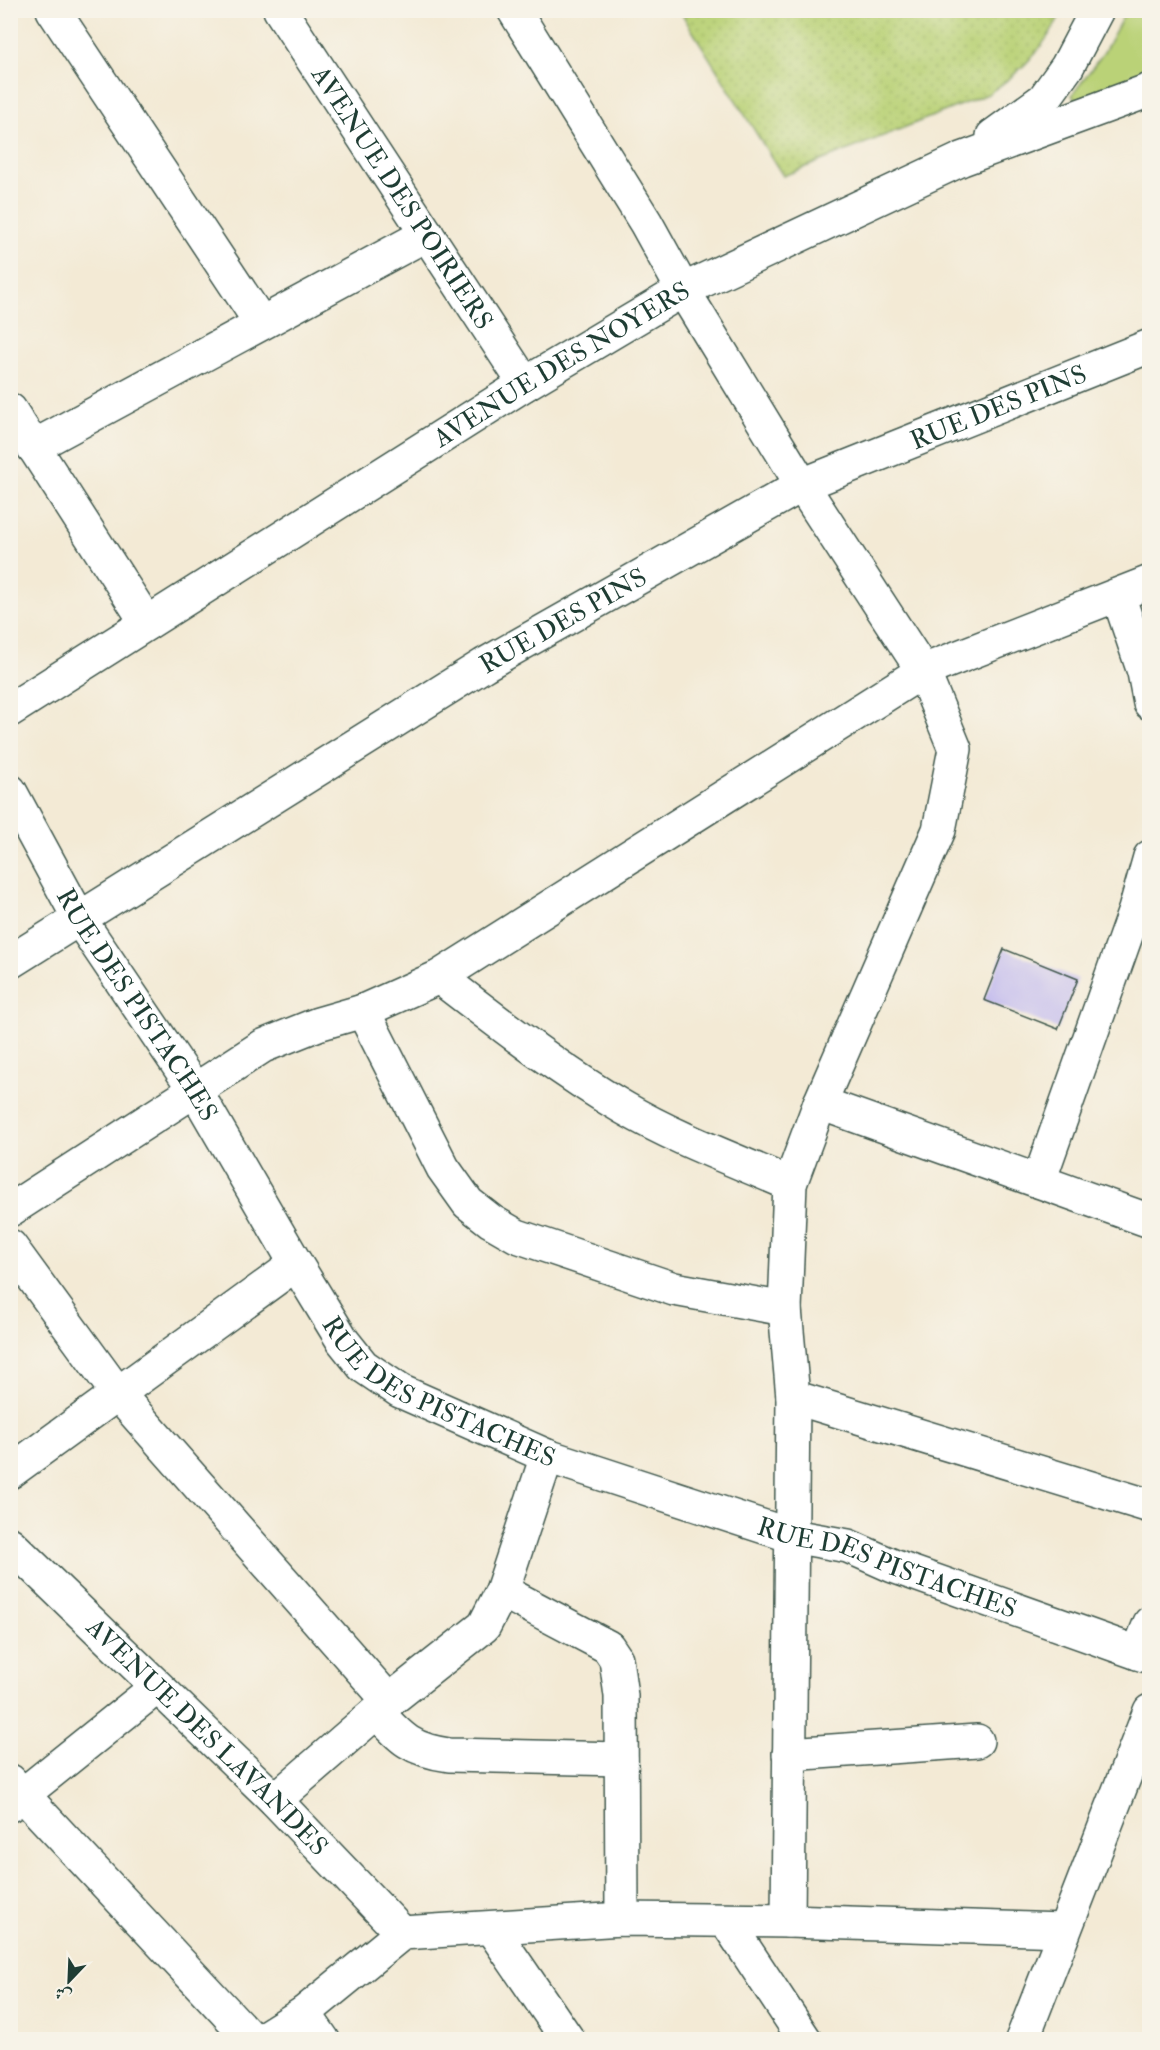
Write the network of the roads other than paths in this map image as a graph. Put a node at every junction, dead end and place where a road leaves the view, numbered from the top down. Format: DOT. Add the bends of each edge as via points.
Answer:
graph roads {
  1 [pos="53,10"];
  2 [pos="280,10"];
  3 [pos="514,10"];
  4 [pos="1097,10"];
  5 [pos="1149,90"];
  6 [pos="962,159"];
  7 [pos="427,234"];
  8 [pos="683,290"];
  9 [pos="261,323"];
  10 [pos="1149,346"];
  11 [pos="525,384"];
  12 [pos="10,410"];
  13 [pos="33,447"];
  14 [pos="802,485"];
  15 [pos="1149,582"];
  16 [pos="1118,595"];
  17 [pos="147,623"];
  18 [pos="923,671"];
  19 [pos="1149,703"];
  20 [pos="10,710"];
  21 [pos="10,791"];
  22 [pos="1149,857"];
  23 [pos="80,920"];
  24 [pos="10,962"];
  25 [pos="439,977"];
  26 [pos="363,1011"];
  27 [pos="195,1090"];
  28 [pos="820,1103"];
  29 [pos="1039,1181"];
  30 [pos="790,1184"];
  31 [pos="10,1210"];
  32 [pos="1149,1221"];
  33 [pos="10,1246"];
  34 [pos="296,1264"];
  35 [pos="785,1309"];
  36 [pos="118,1394"];
  37 [pos="793,1397"];
  38 [pos="547,1456"];
  39 [pos="10,1472"];
  40 [pos="1149,1506"];
  41 [pos="792,1536"];
  42 [pos="10,1544"];
  43 [pos="502,1591"];
  44 [pos="1149,1623"];
  45 [pos="1144,1655"];
  46 [pos="157,1687"];
  47 [pos="383,1707"];
  48 [pos="1149,1711"];
  49 [pos="977,1741"];
  50 [pos="789,1754"];
  51 [pos="621,1759"];
  52 [pos="15,1794"];
  53 [pos="275,1800"];
  54 [pos="622,1919"];
  55 [pos="788,1921"];
  56 [pos="727,1922"];
  57 [pos="492,1929"];
  58 [pos="1063,1930"];
  59 [pos="402,1933"];
  60 [pos="304,2013"];
  61 [pos="252,2040"];
  62 [pos="261,2040"];
  63 [pos="323,2040"];
  64 [pos="568,2040"];
  65 [pos="805,2040"];
  66 [pos="1022,2040"];
  1 -- 9 [label="street"];
  2 -- 7 [label="street, AVENUE DES POIRIERS"];
  3 -- 8 [label="street"];
  4 -- 6 [label="street" via="1067,67 1044,99"];
  5 -- 6 [label="street, AVENUE DES NOYERS"];
  6 -- 8 [label="street, AVENUE DES NOYERS"];
  7 -- 9 [label="street"];
  7 -- 11 [label="street, AVENUE DES POIRIERS"];
  8 -- 11 [label="street, AVENUE DES NOYERS"];
  8 -- 14 [label="street"];
  9 -- 13 [label="street"];
  10 -- 14 [label="street, RUE DES PINS"];
  11 -- 17 [label="street, AVENUE DES NOYERS"];
  12 -- 13 [label="street"];
  13 -- 17 [label="street"];
  14 -- 18 [label="street"];
  14 -- 23 [label="street, RUE DES PINS" via="484,665"];
  15 -- 16 [label="street"];
  16 -- 18 [label="street"];
  16 -- 19 [label="street" via="1144,672"];
  17 -- 20 [label="street, AVENUE DES NOYERS"];
  18 -- 25 [label="street"];
  18 -- 28 [label="street" via="955,749 939,830"];
  21 -- 23 [label="street, RUE DES PISTACHES"];
  22 -- 29 [label="street" via="1135,910"];
  23 -- 24 [label="street, RUE DES PINS"];
  23 -- 27 [label="street, RUE DES PISTACHES"];
  25 -- 26 [label="street"];
  25 -- 30 [label="street" via="535,1050 625,1109"];
  26 -- 27 [label="street" via="263,1046"];
  26 -- 35 [label="street" via="443,1168 468,1203 491,1221 517,1236 675,1289"];
  27 -- 31 [label="street"];
  27 -- 34 [label="street, RUE DES PISTACHES"];
  28 -- 29 [label="street"];
  28 -- 30 [label="street"];
  29 -- 32 [label="street"];
  30 -- 35 [label="street"];
  33 -- 36 [label="street"];
  34 -- 36 [label="street"];
  34 -- 38 [label="street, RUE DES PISTACHES" via="363,1366 400,1391"];
  35 -- 37 [label="street"];
  36 -- 39 [label="street"];
  36 -- 47 [label="street"];
  37 -- 40 [label="street"];
  37 -- 41 [label="street"];
  38 -- 41 [label="street, RUE DES PISTACHES"];
  38 -- 43 [label="street"];
  41 -- 45 [label="street, RUE DES PISTACHES" via="848,1546"];
  41 -- 50 [label="street"];
  42 -- 46 [label="street, AVENUE DES LAVANDES"];
  43 -- 47 [label="street" via="484,1626"];
  43 -- 51 [label="street" via="608,1647 620,1676"];
  44 -- 45 [label="street"];
  46 -- 52 [label="street"];
  46 -- 53 [label="street, AVENUE DES LAVANDES"];
  47 -- 51 [label="street" via="400,1737 425,1752"];
  47 -- 53 [label="street"];
  48 -- 58 [label="street"];
  49 -- 50 [label="street"];
  50 -- 55 [label="street"];
  51 -- 54 [label="street"];
  52 -- 61 [label="street"];
  53 -- 59 [label="street, AVENUE DES LAVANDES"];
  54 -- 56 [label="street"];
  54 -- 57 [label="street"];
  55 -- 56 [label="street"];
  55 -- 58 [label="street"];
  56 -- 65 [label="street"];
  57 -- 59 [label="street"];
  57 -- 64 [label="street"];
  58 -- 66 [label="street"];
  59 -- 60 [label="street"];
  60 -- 62 [label="street"];
  60 -- 63 [label="street"];
}
